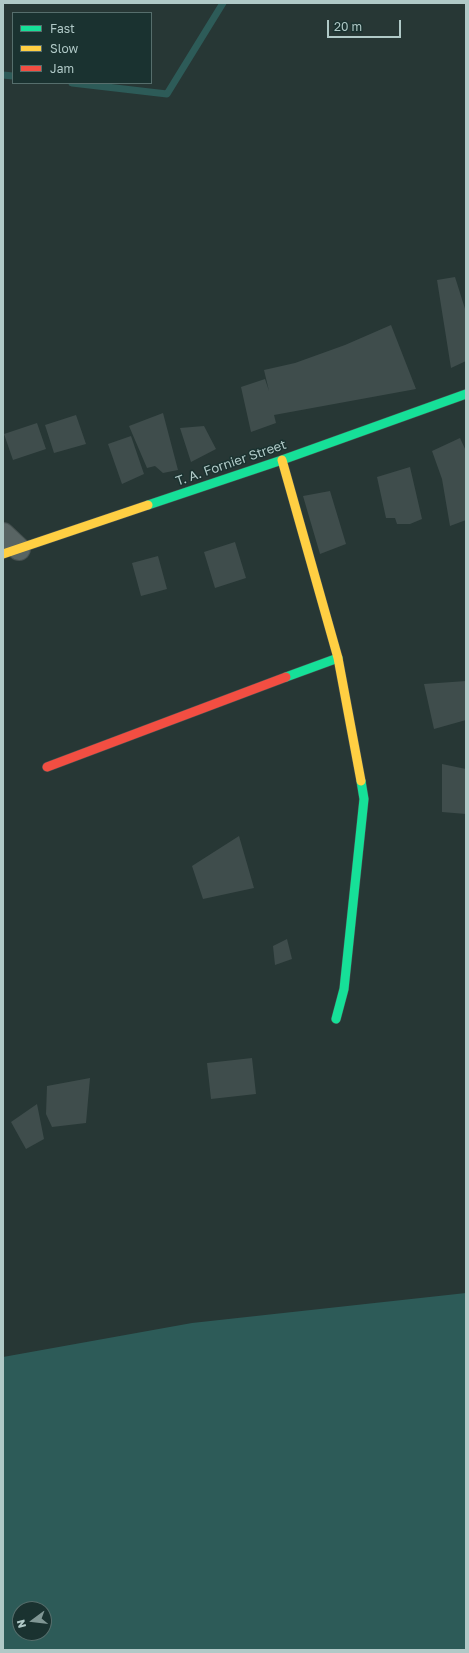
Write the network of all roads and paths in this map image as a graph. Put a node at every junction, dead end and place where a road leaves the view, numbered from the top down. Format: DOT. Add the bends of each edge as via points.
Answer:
graph roads {
  1 [pos="466,394"];
  2 [pos="282,460"];
  3 [pos="3,534"];
  4 [pos="11,552"];
  5 [pos="338,658"];
  6 [pos="47,766"];
  7 [pos="336,1019"];
  1 -- 2 [label="street, T. A. Fornier Street"];
  2 -- 4 [label="street, T. A. Fornier Street"];
  2 -- 5 [label="street"];
  3 -- 4 [label="street"];
  5 -- 6 [label="street"];
  5 -- 7 [label="street" via="364,799 344,988"];
}
